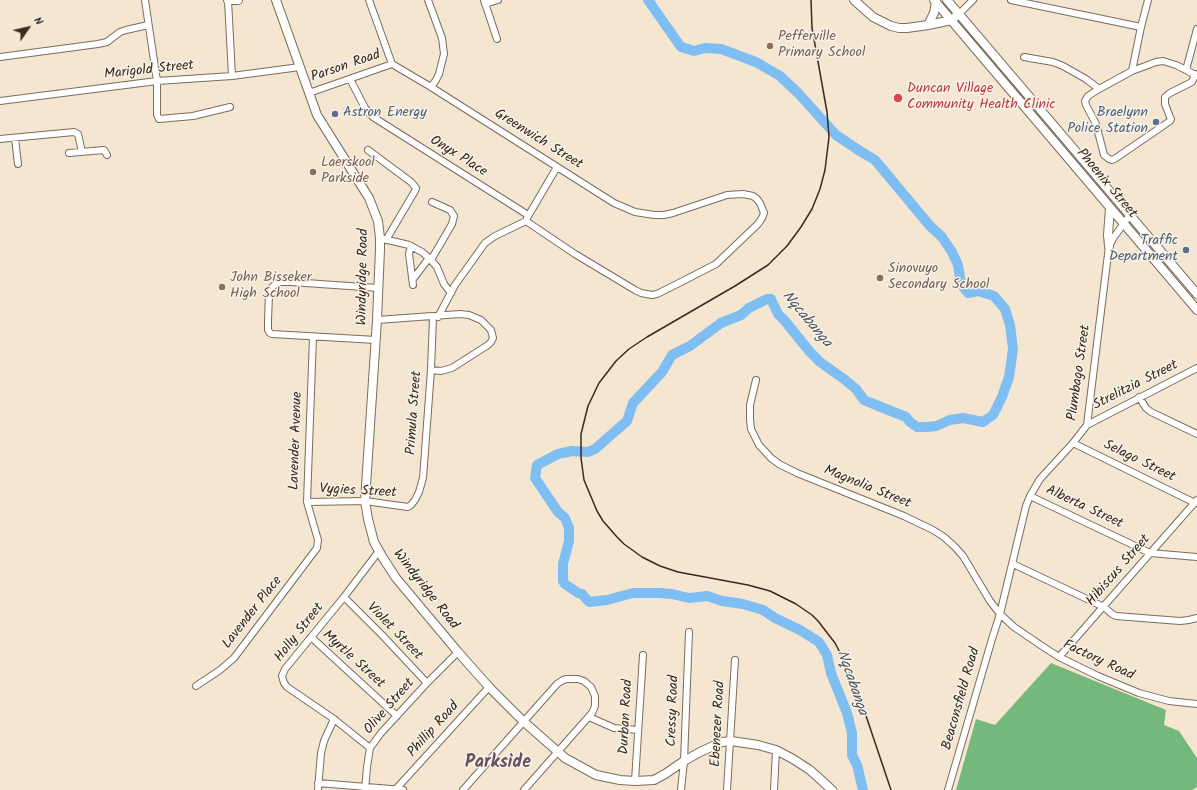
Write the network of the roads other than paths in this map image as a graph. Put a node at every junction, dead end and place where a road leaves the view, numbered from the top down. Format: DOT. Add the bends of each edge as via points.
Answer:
graph roads {
  1 [pos="144,0"];
  2 [pos="228,0"];
  3 [pos="238,0"];
  4 [pos="276,0"];
  5 [pos="369,0"];
  6 [pos="428,0"];
  7 [pos="498,0"];
  8 [pos="854,0"];
  9 [pos="947,0"];
  10 [pos="973,0"];
  11 [pos="1011,0"];
  12 [pos="1148,0"];
  13 [pos="935,1"];
  14 [pos="484,2"];
  15 [pos="959,14"];
  16 [pos="952,20"];
  17 [pos="148,25"];
  18 [pos="928,25"];
  19 [pos="1141,27"];
  20 [pos="1197,29"];
  21 [pos="497,39"];
  22 [pos="0,57"];
  23 [pos="1024,57"];
  24 [pos="392,64"];
  25 [pos="300,67"];
  26 [pos="1186,70"];
  27 [pos="1132,72"];
  28 [pos="1196,75"];
  29 [pos="232,76"];
  30 [pos="350,79"];
  31 [pos="157,81"];
  32 [pos="431,87"];
  33 [pos="1099,88"];
  34 [pos="308,93"];
  35 [pos="0,101"];
  36 [pos="230,107"];
  37 [pos="15,138"];
  38 [pos="0,140"];
  39 [pos="368,150"];
  40 [pos="82,152"];
  41 [pos="69,153"];
  42 [pos="108,156"];
  43 [pos="18,164"];
  44 [pos="557,167"];
  45 [pos="432,202"];
  46 [pos="1110,208"];
  47 [pos="528,214"];
  48 [pos="1130,215"];
  49 [pos="526,221"];
  50 [pos="1124,224"];
  51 [pos="383,239"];
  52 [pos="411,246"];
  53 [pos="1109,246"];
  54 [pos="430,259"];
  55 [pos="378,288"];
  56 [pos="451,292"];
  57 [pos="1197,294"];
  58 [pos="1197,310"];
  59 [pos="436,317"];
  60 [pos="377,320"];
  61 [pos="314,337"];
  62 [pos="376,340"];
  63 [pos="1197,368"];
  64 [pos="431,370"];
  65 [pos="756,380"];
  66 [pos="1139,397"];
  67 [pos="1086,425"];
  68 [pos="1197,434"];
  69 [pos="1073,443"];
  70 [pos="1030,496"];
  71 [pos="307,502"];
  72 [pos="365,502"];
  73 [pos="1196,502"];
  74 [pos="408,507"];
  75 [pos="318,545"];
  76 [pos="379,551"];
  77 [pos="1150,553"];
  78 [pos="1197,557"];
  79 [pos="1013,564"];
  80 [pos="344,597"];
  81 [pos="1104,607"];
  82 [pos="1000,614"];
  83 [pos="1197,618"];
  84 [pos="689,632"];
  85 [pos="311,637"];
  86 [pos="458,652"];
  87 [pos="643,655"];
  88 [pos="1060,657"];
  89 [pos="734,660"];
  90 [pos="427,683"];
  91 [pos="196,686"];
  92 [pos="489,687"];
  93 [pos="1197,704"];
  94 [pos="397,716"];
  95 [pos="589,717"];
  96 [pos="334,719"];
  97 [pos="523,721"];
  98 [pos="638,730"];
  99 [pos="731,740"];
  100 [pos="370,748"];
  101 [pos="776,750"];
  102 [pos="557,752"];
  103 [pos="684,761"];
  104 [pos="635,781"];
  105 [pos="318,783"];
  106 [pos="366,788"];
  107 [pos="396,789"];
  108 [pos="318,790"];
  109 [pos="403,790"];
  110 [pos="463,790"];
  111 [pos="524,790"];
  112 [pos="681,790"];
  113 [pos="727,790"];
  114 [pos="774,790"];
  115 [pos="832,790"];
  116 [pos="948,790"];
  1 -- 17 [label="street"];
  2 -- 3 [label="street"];
  2 -- 29 [label="street"];
  4 -- 25 [label="street, Windyridge Road"];
  5 -- 24 [label="street"];
  6 -- 32 [label="street" via="442,38 444,54 439,74"];
  7 -- 14 [label="street"];
  8 -- 18 [label="street" via="873,17 891,26 907,28"];
  9 -- 15 [label="street, Phoenix Street"];
  10 -- 15 [label="street"];
  11 -- 19 [label="street"];
  12 -- 19 [label="street"];
  13 -- 16 [label="street, Phoenix Street"];
  13 -- 18 [label="street" via="934,13"];
  14 -- 21 [label="street"];
  15 -- 16 [label="street"];
  15 -- 48 [label="street, Phoenix Street"];
  16 -- 18 [label="street"];
  16 -- 46 [label="street, Phoenix Street"];
  17 -- 22 [label="street" via="120,32 107,42 98,44"];
  17 -- 31 [label="street"];
  19 -- 27 [label="street"];
  20 -- 26 [label="street"];
  23 -- 33 [label="street" via="1063,66"];
  24 -- 30 [label="street, Parson Road"];
  24 -- 32 [label="street, Greenwich Street"];
  25 -- 29 [label="street, Marigold Street"];
  25 -- 34 [label="street, Windyridge Road"];
  26 -- 27 [label="street" via="1176,65 1156,62"];
  26 -- 28 [label="street"];
  27 -- 33 [label="street"];
  28 -- 33 [label="street" via="1192,82 1165,97 1170,121 1112,160 1102,152 1098,130 1085,102 1088,96"];
  29 -- 31 [label="street, Marigold Street"];
  30 -- 34 [label="street, Parson Road"];
  30 -- 47 [label="street, Onyx Place" via="365,108 373,117"];
  31 -- 35 [label="street, Marigold Street"];
  31 -- 36 [label="street" via="159,119 193,116"];
  32 -- 44 [label="street, Greenwich Street"];
  34 -- 51 [label="street, Windyridge Road" via="319,119 369,198"];
  37 -- 38 [label="street"];
  37 -- 40 [label="street" via="74,132 78,134"];
  37 -- 43 [label="street"];
  39 -- 51 [label="street" via="413,183 416,188"];
  40 -- 41 [label="street"];
  40 -- 42 [label="street" via="104,150"];
  44 -- 47 [label="street"];
  44 -- 49 [label="street, Greenwich Street" via="614,203 634,212 669,214 727,195 743,194 756,199 764,213 758,224 716,264 652,295 641,293"];
  45 -- 54 [label="street" via="450,210 454,216 452,224"];
  46 -- 50 [label="street, Phoenix Street"];
  46 -- 53 [label="street"];
  47 -- 49 [label="street"];
  48 -- 50 [label="street, Plumbago Street"];
  48 -- 57 [label="street, Phoenix Street"];
  49 -- 56 [label="street" via="490,239"];
  50 -- 53 [label="street, Plumbago Street"];
  50 -- 58 [label="street, Phoenix Street"];
  51 -- 52 [label="street"];
  51 -- 55 [label="street, Windyridge Road"];
  52 -- 54 [label="street"];
  52 -- 54 [label="street" via="409,254 413,282 420,269"];
  53 -- 67 [label="street, Plumbago Street"];
  54 -- 56 [label="street"];
  55 -- 60 [label="street, Windyridge Road"];
  55 -- 61 [label="street" via="278,282 271,288 269,295 268,330 272,334"];
  56 -- 59 [label="street"];
  59 -- 60 [label="street"];
  59 -- 64 [label="street, Primula Street"];
  59 -- 64 [label="street" via="460,314 475,317 488,326 493,338 488,345 459,364 447,370"];
  60 -- 62 [label="street, Windyridge Road"];
  61 -- 62 [label="street"];
  61 -- 71 [label="street, Lavender Avenue"];
  62 -- 72 [label="street, Windyridge Road"];
  63 -- 66 [label="street, Strelitzia Street"];
  64 -- 74 [label="street, Primula Street" via="423,478 418,496"];
  65 -- 82 [label="street, Magnolia Street" via="750,405 750,420 754,438 764,452 788,469 904,516 944,537 962,556"];
  66 -- 67 [label="street, Strelitzia Street"];
  66 -- 68 [label="street" via="1151,412"];
  67 -- 69 [label="street, Plumbago Street"];
  69 -- 70 [label="street, Plumbago Street" via="1040,478"];
  69 -- 73 [label="street, Selago Street"];
  70 -- 77 [label="street, Alberta Street"];
  70 -- 79 [label="street, Plumbago Street"];
  71 -- 72 [label="street, Vygies Street"];
  71 -- 75 [label="street, Lavender Avenue"];
  72 -- 74 [label="street, Vygies Street"];
  72 -- 76 [label="street, Windyridge Road" via="372,534"];
  73 -- 77 [label="street, Hibiscus Street"];
  75 -- 91 [label="street, Lavender Place" via="234,658"];
  76 -- 80 [label="street, Holly Street"];
  76 -- 86 [label="street, Windyridge Road" via="396,578"];
  77 -- 78 [label="street, Alberta Street"];
  77 -- 81 [label="street, Hibiscus Street"];
  79 -- 81 [label="street"];
  79 -- 82 [label="street, Plumbago Street"];
  80 -- 85 [label="street, Holly Street"];
  80 -- 90 [label="street, Violet Street"];
  81 -- 83 [label="street" via="1112,614 1122,617 1180,621"];
  81 -- 88 [label="street, Hibiscus Street"];
  82 -- 88 [label="street, Factory Road" via="1024,634"];
  82 -- 116 [label="street, Beaconsfield Road"];
  84 -- 103 [label="street, Cressy Road"];
  85 -- 94 [label="street, Myrtle Street"];
  85 -- 96 [label="street, Holly Street" via="285,669 282,680 287,687"];
  86 -- 90 [label="street, Olive Street"];
  86 -- 92 [label="street, Windyridge Road"];
  87 -- 98 [label="street, Durban Road"];
  88 -- 93 [label="street, Factory Road" via="1139,693 1169,701"];
  89 -- 99 [label="street, Ebenezer Road"];
  90 -- 94 [label="street, Olive Street"];
  92 -- 97 [label="street, Windyridge Road"];
  92 -- 107 [label="street, Phillip Road"];
  94 -- 100 [label="street, Olive Street"];
  95 -- 97 [label="street" via="595,706 594,691 584,681 573,678 557,684"];
  95 -- 98 [label="street" via="614,728"];
  95 -- 102 [label="street"];
  96 -- 100 [label="street, Holly Street"];
  96 -- 105 [label="street" via="321,753"];
  97 -- 102 [label="street, Windyridge Road"];
  97 -- 110 [label="street"];
  98 -- 104 [label="street, Durban Road"];
  99 -- 101 [label="street, Windyridge Road"];
  99 -- 103 [label="street, Windyridge Road"];
  99 -- 113 [label="street, Ebenezer Road"];
  100 -- 106 [label="street, Olive Street"];
  101 -- 114 [label="street"];
  101 -- 115 [label="street, Windyridge Road" via="810,770"];
  102 -- 104 [label="street, Windyridge Road" via="596,774"];
  102 -- 111 [label="street"];
  103 -- 104 [label="street, Windyridge Road" via="660,778"];
  103 -- 112 [label="street, Cressy Road"];
  105 -- 106 [label="street"];
  105 -- 108 [label="street"];
  106 -- 107 [label="street"];
  107 -- 109 [label="street"];
}
